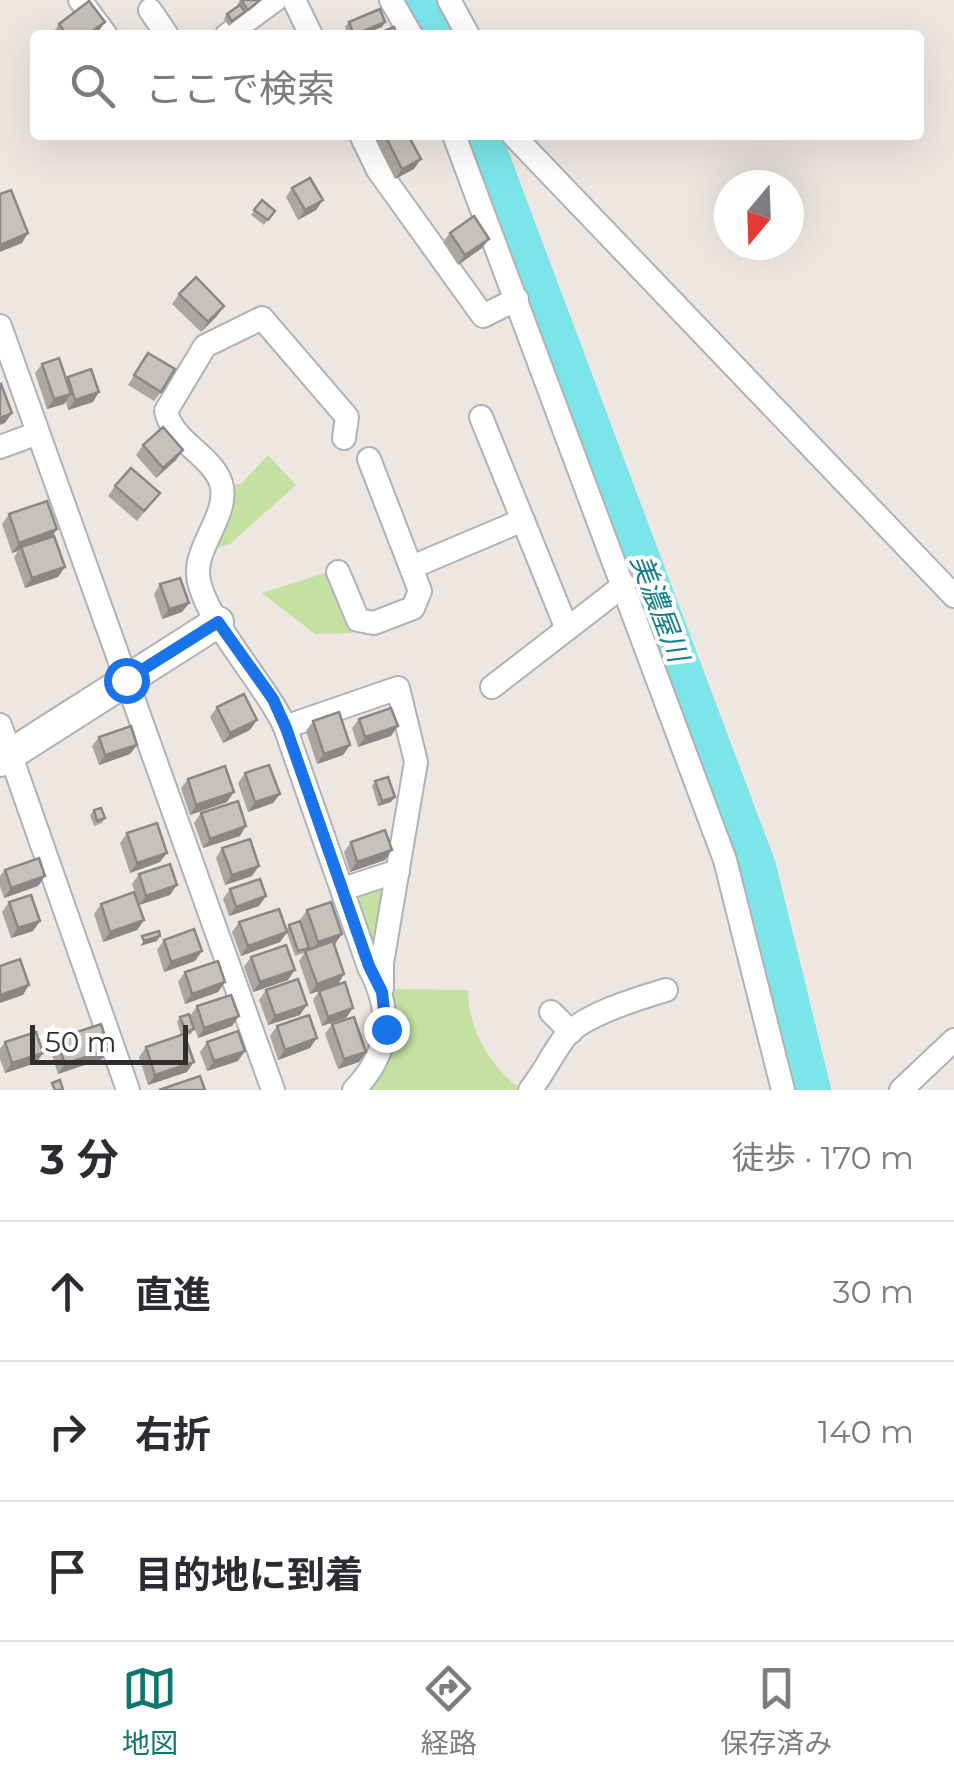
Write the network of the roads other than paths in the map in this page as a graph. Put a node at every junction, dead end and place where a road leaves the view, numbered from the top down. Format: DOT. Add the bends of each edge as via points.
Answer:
graph roads {
  1 [pos="80,0"];
  2 [pos="275,0"];
  3 [pos="294,0"];
  4 [pos="391,0"];
  5 [pos="449,0"];
  6 [pos="150,10"];
  7 [pos="102,30"];
  8 [pos="164,30"];
  9 [pos="234,30"];
  10 [pos="309,30"];
  11 [pos="408,30"];
  12 [pos="465,30"];
  13 [pos="363,140"];
  14 [pos="456,140"];
  15 [pos="518,140"];
  16 [pos="518,299"];
  17 [pos="0,326"];
  18 [pos="482,417"];
  19 [pos="38,433"];
  20 [pos="344,438"];
  21 [pos="0,447"];
  22 [pos="370,458"];
  23 [pos="523,520"];
  24 [pos="412,568"];
  25 [pos="338,572"];
  26 [pos="624,584"];
  27 [pos="954,596"];
  28 [pos="218,622"];
  29 [pos="568,629"];
  30 [pos="126,680"];
  31 [pos="492,687"];
  32 [pos="0,725"];
  33 [pos="286,728"];
  34 [pos="5,758"];
  35 [pos="398,871"];
  36 [pos="343,889"];
  37 [pos="666,990"];
  38 [pos="382,992"];
  39 [pos="551,1012"];
  40 [pos="571,1032"];
  41 [pos="954,1040"];
  42 [pos="128,1090"];
  43 [pos="274,1090"];
  44 [pos="354,1090"];
  45 [pos="530,1090"];
  46 [pos="783,1090"];
  47 [pos="902,1090"];
  1 -- 7 [label="street"];
  2 -- 9 [label="street"];
  3 -- 10 [label="street"];
  4 -- 11 [label="street"];
  5 -- 12 [label="street"];
  6 -- 8 [label="street"];
  13 -- 16 [label="street" via="483,316"];
  14 -- 16 [label="street"];
  15 -- 27 [label="street"];
  16 -- 26 [label="street"];
  17 -- 19 [label="street"];
  18 -- 23 [label="street"];
  19 -- 21 [label="street"];
  19 -- 30 [label="street"];
  20 -- 28 [label="street" via="347,417 262,318 205,346 166,411 169,428 222,487 198,573"];
  22 -- 24 [label="street"];
  23 -- 24 [label="street"];
  23 -- 29 [label="street"];
  24 -- 25 [label="street" via="420,591 413,608 374,624 358,620"];
  26 -- 29 [label="street"];
  26 -- 46 [label="street" via="725,860"];
  28 -- 30 [label="street"];
  28 -- 33 [label="street"];
  29 -- 31 [label="street"];
  30 -- 34 [label="street"];
  30 -- 43 [label="street"];
  32 -- 34 [label="street"];
  33 -- 35 [label="street" via="398,688 416,762"];
  33 -- 36 [label="street"];
  34 -- 42 [label="street"];
  35 -- 36 [label="street"];
  35 -- 38 [label="street"];
  36 -- 38 [label="street"];
  37 -- 40 [label="street" via="624,1002"];
  38 -- 44 [label="street" via="382,1050"];
  39 -- 40 [label="street"];
  40 -- 45 [label="street"];
  41 -- 47 [label="street"];
}
